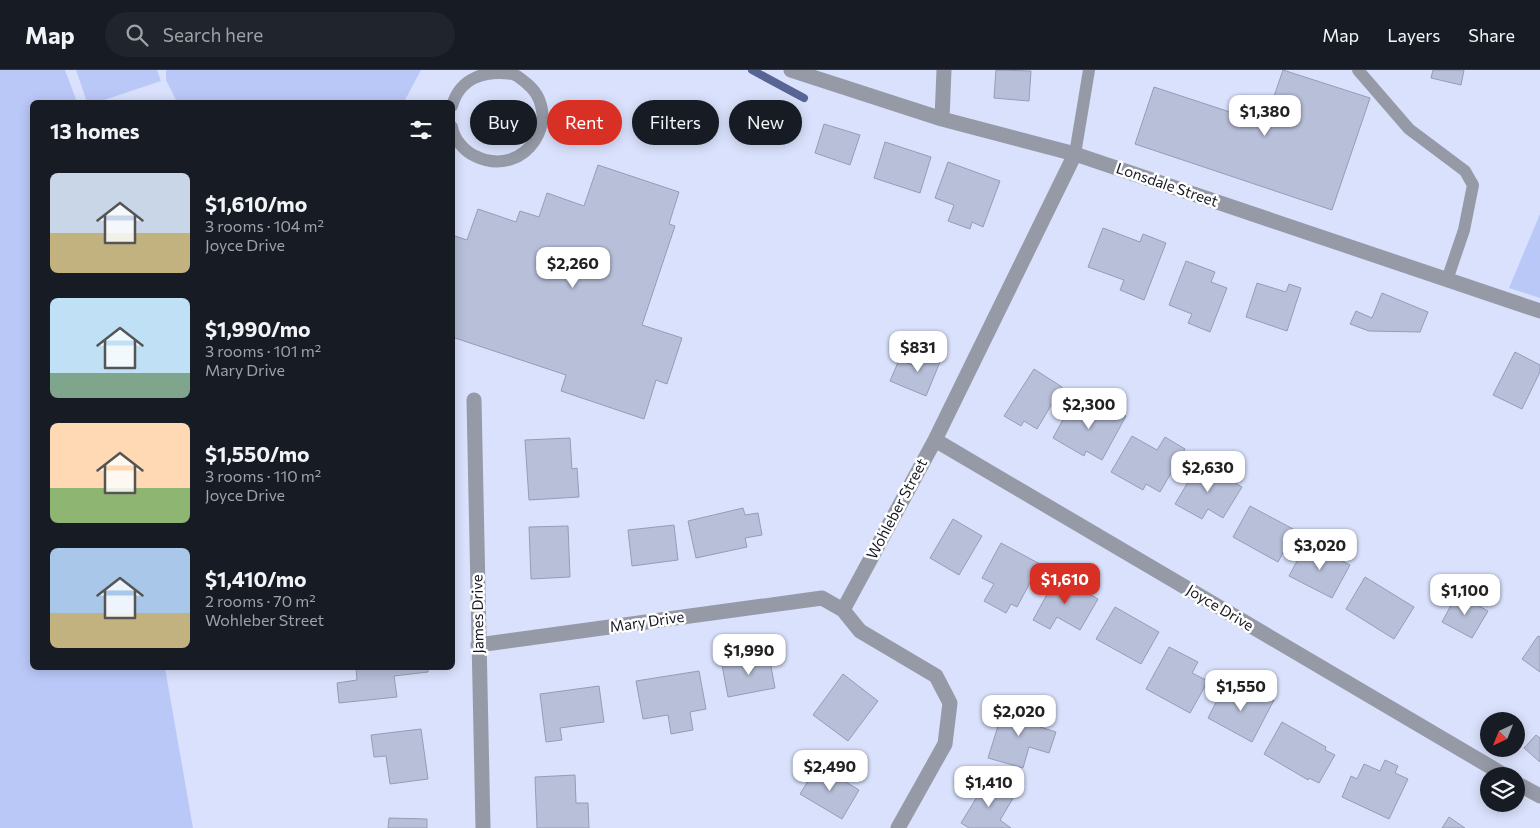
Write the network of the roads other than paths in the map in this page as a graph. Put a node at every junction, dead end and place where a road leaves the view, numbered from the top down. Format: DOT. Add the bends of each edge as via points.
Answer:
graph roads {
  1 [pos="791,70"];
  2 [pos="944,70"];
  3 [pos="1089,70"];
  4 [pos="1358,70"];
  5 [pos="516,72"];
  6 [pos="455,100"];
  7 [pos="942,119"];
  8 [pos="455,134"];
  9 [pos="1075,154"];
  10 [pos="1447,280"];
  11 [pos="1540,311"];
  12 [pos="474,400"];
  13 [pos="935,440"];
  14 [pos="843,610"];
  15 [pos="478,645"];
  16 [pos="1491,767"];
  17 [pos="1525,787"];
  18 [pos="1540,796"];
  19 [pos="483,828"];
  20 [pos="898,828"];
  1 -- 7 [label="street, Lonsdale Street"];
  2 -- 7 [label="street"];
  3 -- 9 [label="lane"];
  4 -- 10 [label="lane" via="1409,129 1465,171 1473,185 1464,230"];
  5 -- 6 [label="lane" via="478,74 460,89"];
  5 -- 8 [label="lane" via="532,87 543,114 539,136 527,151 509,161 485,161 471,154 459,143"];
  7 -- 9 [label="street, Lonsdale Street"];
  9 -- 10 [label="street, Lonsdale Street"];
  9 -- 13 [label="street, Wohleber Street"];
  10 -- 11 [label="street, Lonsdale Street"];
  12 -- 15 [label="street, James Drive"];
  13 -- 14 [label="street, Wohleber Street"];
  13 -- 16 [label="street, Joyce Drive"];
  14 -- 15 [label="street, Mary Drive" via="822,598"];
  14 -- 20 [label="street" via="860,631 936,676 950,703 945,744"];
  15 -- 19 [label="street, James Drive"];
  17 -- 18 [label="street"];
}
